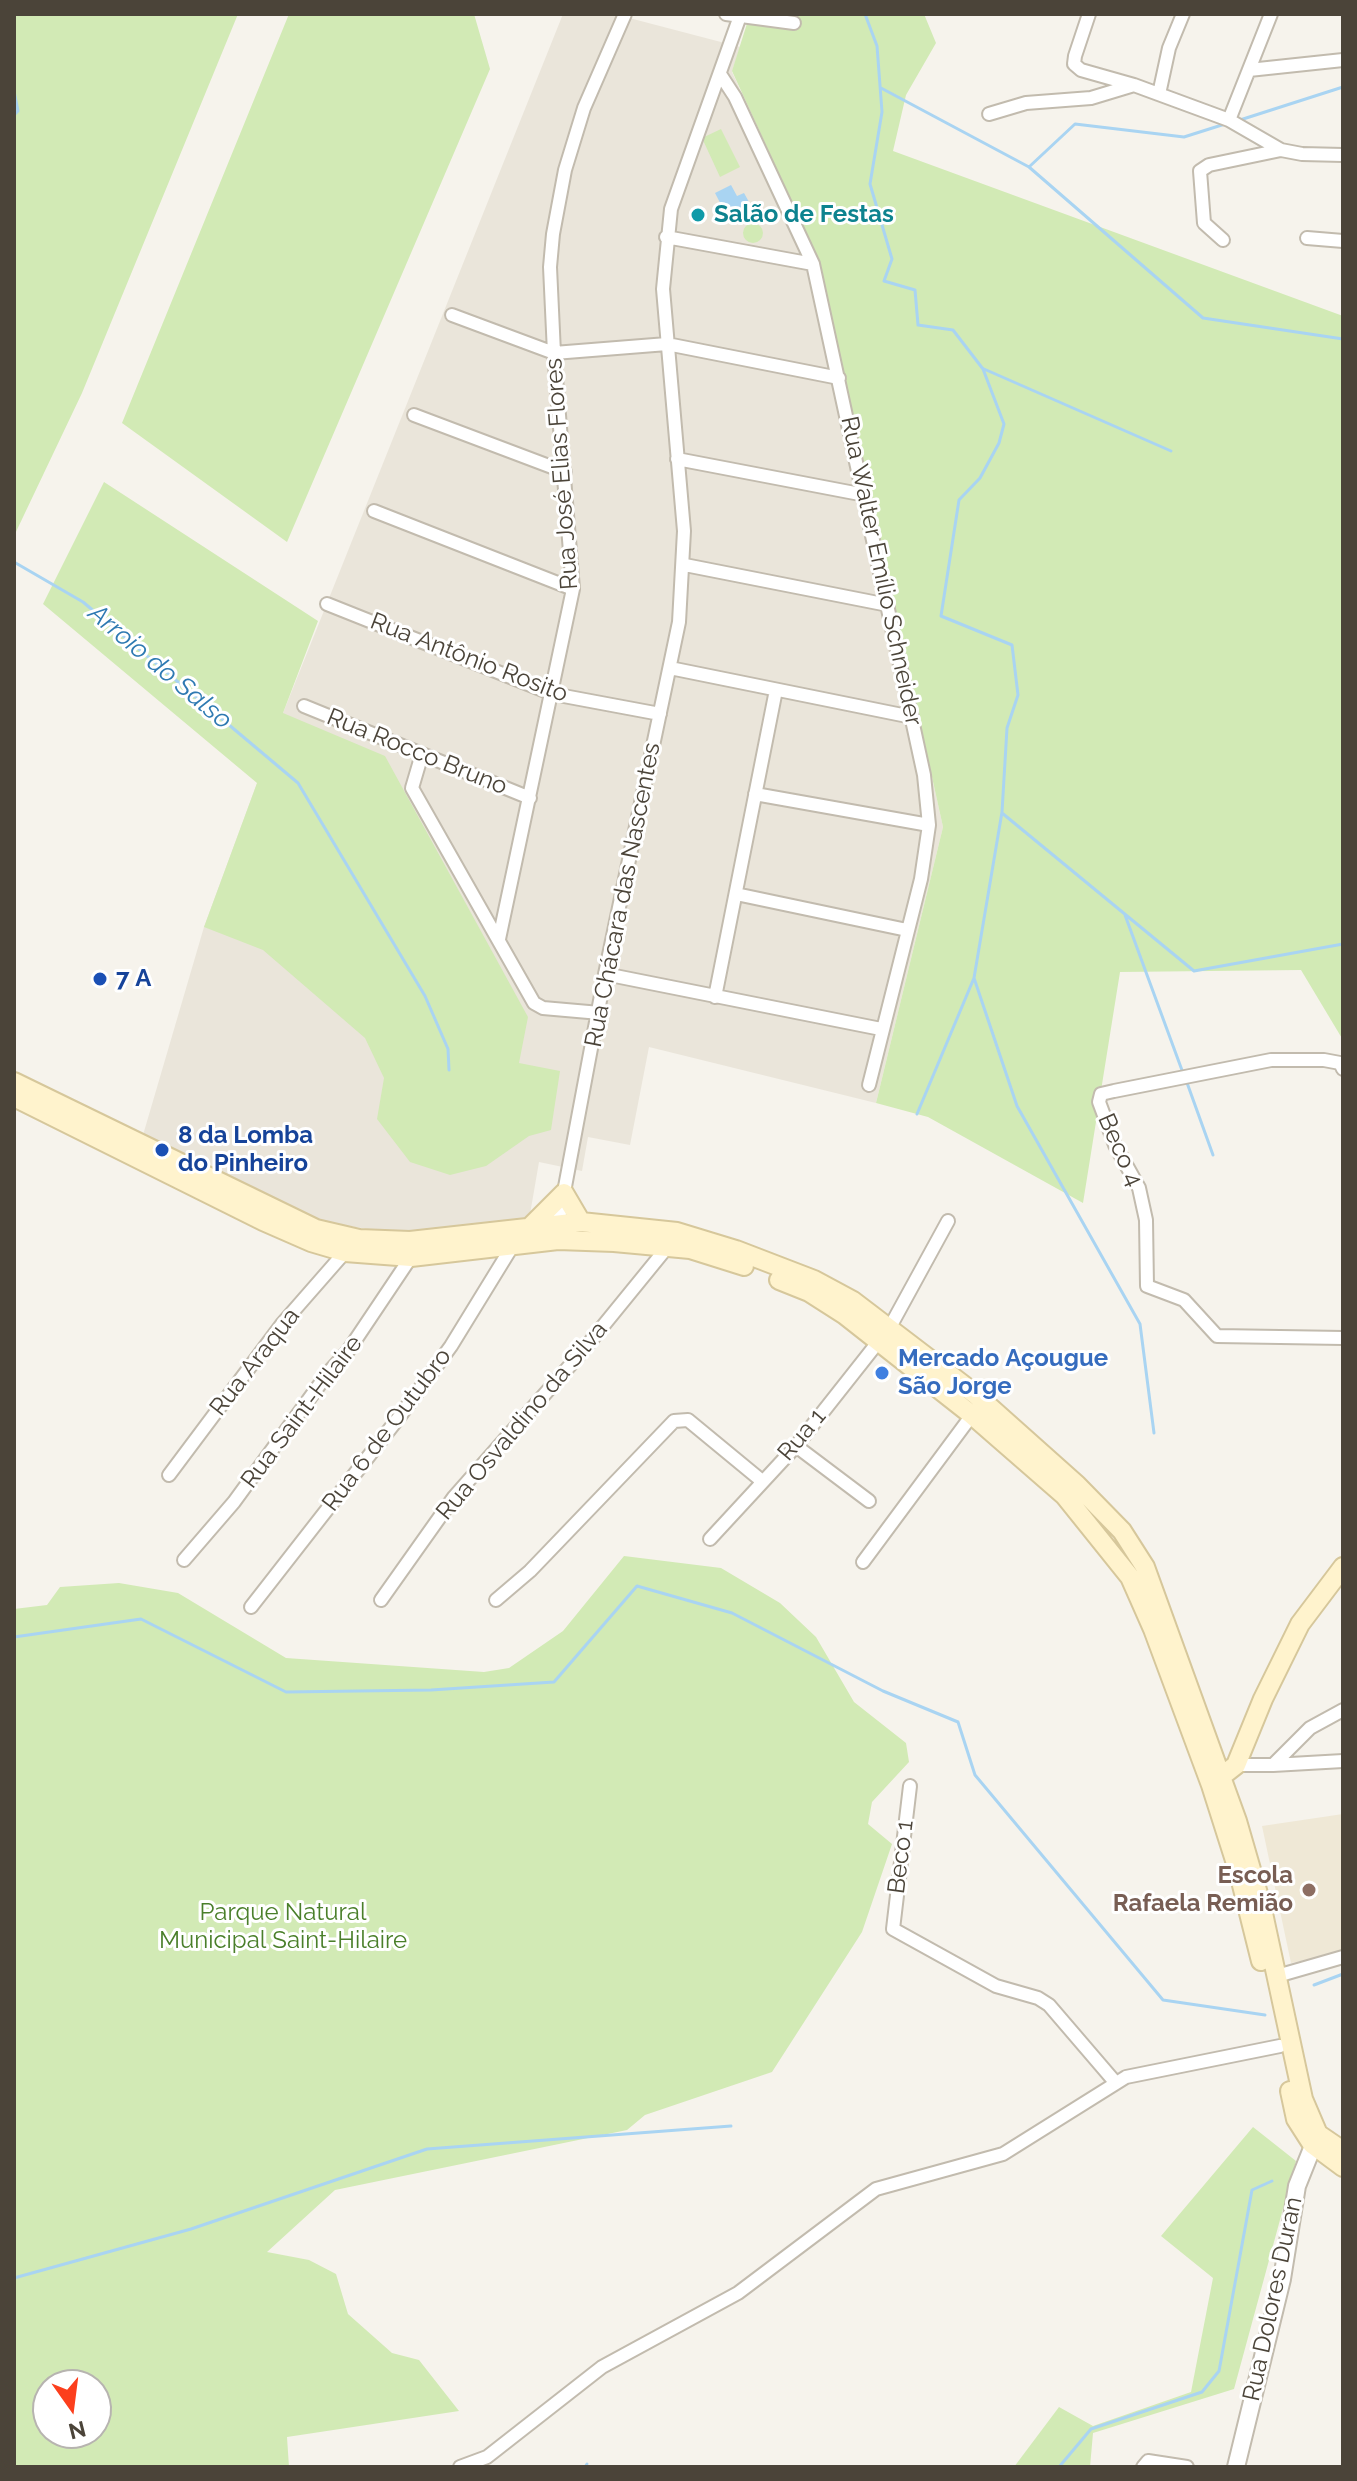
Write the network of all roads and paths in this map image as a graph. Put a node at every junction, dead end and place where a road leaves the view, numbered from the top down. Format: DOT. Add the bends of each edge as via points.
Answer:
graph roads {
  1 [pos="625,14"];
  2 [pos="726,14"];
  3 [pos="1089,14"];
  4 [pos="1183,14"];
  5 [pos="1271,14"];
  6 [pos="740,16"];
  7 [pos="794,23"];
  8 [pos="1343,60"];
  9 [pos="1249,70"];
  10 [pos="720,74"];
  11 [pos="1134,85"];
  12 [pos="1159,94"];
  13 [pos="989,114"];
  14 [pos="1229,120"];
  15 [pos="1281,150"];
  16 [pos="1343,155"];
  17 [pos="666,237"];
  18 [pos="1307,238"];
  19 [pos="1223,240"];
  20 [pos="1343,241"];
  21 [pos="813,264"];
  22 [pos="452,315"];
  23 [pos="667,344"];
  24 [pos="554,353"];
  25 [pos="839,378"];
  26 [pos="414,415"];
  27 [pos="677,459"];
  28 [pos="565,472"];
  29 [pos="865,495"];
  30 [pos="374,511"];
  31 [pos="685,565"];
  32 [pos="573,589"];
  33 [pos="327,604"];
  34 [pos="888,605"];
  35 [pos="670,668"];
  36 [pos="776,690"];
  37 [pos="553,694"];
  38 [pos="304,706"];
  39 [pos="660,714"];
  40 [pos="912,717"];
  41 [pos="422,754"];
  42 [pos="755,794"];
  43 [pos="530,798"];
  44 [pos="929,825"];
  45 [pos="736,894"];
  46 [pos="907,930"];
  47 [pos="499,939"];
  48 [pos="605,974"];
  49 [pos="715,997"];
  50 [pos="600,1013"];
  51 [pos="881,1029"];
  52 [pos="1343,1069"];
  53 [pos="14,1082"];
  54 [pos="869,1085"];
  55 [pos="14,1097"];
  56 [pos="564,1193"];
  57 [pos="267,1214"];
  58 [pos="948,1221"];
  59 [pos="581,1222"];
  60 [pos="558,1224"];
  61 [pos="529,1228"];
  62 [pos="513,1245"];
  63 [pos="669,1245"];
  64 [pos="345,1252"];
  65 [pos="447,1253"];
  66 [pos="411,1257"];
  67 [pos="884,1334"];
  68 [pos="1343,1338"];
  69 [pos="972,1415"];
  70 [pos="796,1446"];
  71 [pos="169,1475"];
  72 [pos="762,1481"];
  73 [pos="869,1501"];
  74 [pos="710,1539"];
  75 [pos="184,1560"];
  76 [pos="863,1562"];
  77 [pos="1343,1567"];
  78 [pos="381,1600"];
  79 [pos="496,1600"];
  80 [pos="251,1607"];
  81 [pos="1343,1710"];
  82 [pos="1343,1761"];
  83 [pos="1273,1765"];
  84 [pos="1223,1776"];
  85 [pos="910,1786"];
  86 [pos="1343,1957"];
  87 [pos="1277,1976"];
  88 [pos="1277,1999"];
  89 [pos="1280,2046"];
  90 [pos="1115,2082"];
  91 [pos="1315,2139"];
  92 [pos="1343,2151"];
  93 [pos="1343,2167"];
  94 [pos="460,2467"];
  95 [pos="1143,2467"];
  96 [pos="1187,2467"];
  97 [pos="1236,2467"];
  1 -- 24 [label="street, Rua José Elias Flores" via="584,108 557,203 550,267"];
  2 -- 6 [label="street"];
  3 -- 11 [label="street" via="1074,64"];
  4 -- 12 [label="street"];
  5 -- 9 [label="street"];
  6 -- 7 [label="street"];
  6 -- 10 [label="street, Rua Chácara das Nascentes"];
  8 -- 9 [label="street"];
  9 -- 14 [label="street"];
  10 -- 17 [label="street, Rua Chácara das Nascentes" via="676,187"];
  10 -- 21 [label="street, Rua Walter Emílio Schneider"];
  11 -- 12 [label="street"];
  11 -- 13 [label="street" via="1091,98 1026,103"];
  12 -- 14 [label="street"];
  14 -- 15 [label="street"];
  15 -- 16 [label="street"];
  15 -- 19 [label="street" via="1200,171 1201,214"];
  17 -- 21 [label="street"];
  17 -- 23 [label="street, Rua Chácara das Nascentes"];
  18 -- 20 [label="street"];
  21 -- 25 [label="street, Rua Walter Emílio Schneider"];
  22 -- 24 [label="street"];
  23 -- 24 [label="street"];
  23 -- 25 [label="street"];
  23 -- 27 [label="street, Rua Chácara das Nascentes"];
  24 -- 28 [label="street, Rua José Elias Flores"];
  25 -- 29 [label="street, Rua Walter Emílio Schneider"];
  26 -- 28 [label="street"];
  27 -- 29 [label="street"];
  27 -- 31 [label="street, Rua Chácara das Nascentes"];
  28 -- 32 [label="street, Rua José Elias Flores"];
  29 -- 34 [label="street, Rua Walter Emílio Schneider"];
  30 -- 32 [label="street"];
  31 -- 34 [label="street"];
  31 -- 35 [label="street, Rua Chácara das Nascentes"];
  32 -- 37 [label="street, Rua José Elias Flores"];
  33 -- 37 [label="street, Rua Antônio Rosito"];
  34 -- 40 [label="street, Rua Walter Emílio Schneider"];
  35 -- 36 [label="street"];
  35 -- 39 [label="street, Rua Chácara das Nascentes"];
  36 -- 40 [label="street"];
  36 -- 42 [label="street"];
  37 -- 39 [label="street, Rua Antônio Rosito"];
  37 -- 43 [label="street, Rua José Elias Flores"];
  38 -- 41 [label="street, Rua Rocco Bruno"];
  39 -- 48 [label="street, Rua Chácara das Nascentes"];
  40 -- 44 [label="street, Rua Walter Emílio Schneider"];
  41 -- 43 [label="street, Rua Rocco Bruno"];
  41 -- 47 [label="street" via="412,788"];
  42 -- 44 [label="street"];
  42 -- 45 [label="street"];
  43 -- 47 [label="street, Rua José Elias Flores"];
  44 -- 46 [label="street, Rua Walter Emílio Schneider"];
  45 -- 46 [label="street"];
  45 -- 49 [label="street"];
  46 -- 51 [label="street, Rua Walter Emílio Schneider"];
  47 -- 50 [label="street" via="539,1007"];
  48 -- 49 [label="street"];
  48 -- 50 [label="street, Rua Chácara das Nascentes"];
  49 -- 51 [label="street"];
  50 -- 56 [label="street, Rua Chácara das Nascentes"];
  51 -- 54 [label="street, Rua Walter Emílio Schneider"];
  52 -- 68 [label="street, Beco 4" via="1340,1063 1324,1060 1271,1060 1101,1094 1099,1102 1139,1188 1146,1220 1147,1286 1184,1300 1217,1336"];
  53 -- 57 [label="main road"];
  55 -- 57 [label="main road"];
  56 -- 59 [label="main road"];
  56 -- 60 [label="street, Rua Chácara das Nascentes"];
  56 -- 61 [label="main road"];
  57 -- 61 [label="main road" via="359,1239 410,1241"];
  57 -- 64 [label="main road" via="311,1242"];
  58 -- 67 [label="street, Rua 1"];
  59 -- 60 [label="main road"];
  59 -- 67 [label="main road" via="677,1232 736,1250 814,1280"];
  60 -- 61 [label="main road"];
  60 -- 63 [label="main road"];
  60 -- 65 [label="main road"];
  62 -- 63 [label="main road" via="558,1240"];
  62 -- 65 [label="main road"];
  62 -- 80 [label="street, Rua 6 de Outubro" via="426,1381"];
  63 -- 67 [label="main road" via="740,1264 809,1292"];
  63 -- 78 [label="street, Rua Osvaldino da Silva" via="454,1497"];
  64 -- 66 [label="main road"];
  64 -- 71 [label="street, Rua Araqua" via="282,1324"];
  65 -- 66 [label="main road"];
  66 -- 75 [label="street, Rua Saint-Hilaire" via="348,1351"];
  67 -- 69 [label="main road"];
  67 -- 70 [label="street, Rua 1"];
  67 -- 84 [label="main road" via="975,1394 1122,1531 1145,1567"];
  69 -- 76 [label="street"];
  69 -- 84 [label="main road" via="1065,1496 1130,1577"];
  70 -- 72 [label="street, Rua 1"];
  70 -- 73 [label="street"];
  72 -- 74 [label="street, Rua 1"];
  72 -- 79 [label="street" via="688,1420 674,1421"];
  77 -- 84 [label="main road" via="1300,1624"];
  81 -- 83 [label="street" via="1310,1728"];
  82 -- 83 [label="street"];
  83 -- 84 [label="street"];
  84 -- 87 [label="main road"];
  84 -- 88 [label="main road" via="1239,1873"];
  85 -- 90 [label="street, Beco 1" via="893,1929 996,1986 1049,2005"];
  86 -- 87 [label="street"];
  87 -- 88 [label="main road"];
  88 -- 89 [label="main road"];
  88 -- 91 [label="main road"];
  89 -- 90 [label="street"];
  89 -- 91 [label="main road" via="1296,2119"];
  90 -- 94 [label="street" via="1003,2154 876,2189 738,2293 602,2367 487,2457"];
  91 -- 92 [label="main road"];
  91 -- 93 [label="main road"];
  91 -- 97 [label="street, Rua Dolores Duran" via="1297,2186 1282,2279"];
  95 -- 96 [label="street" via="1148,2461"];
}
